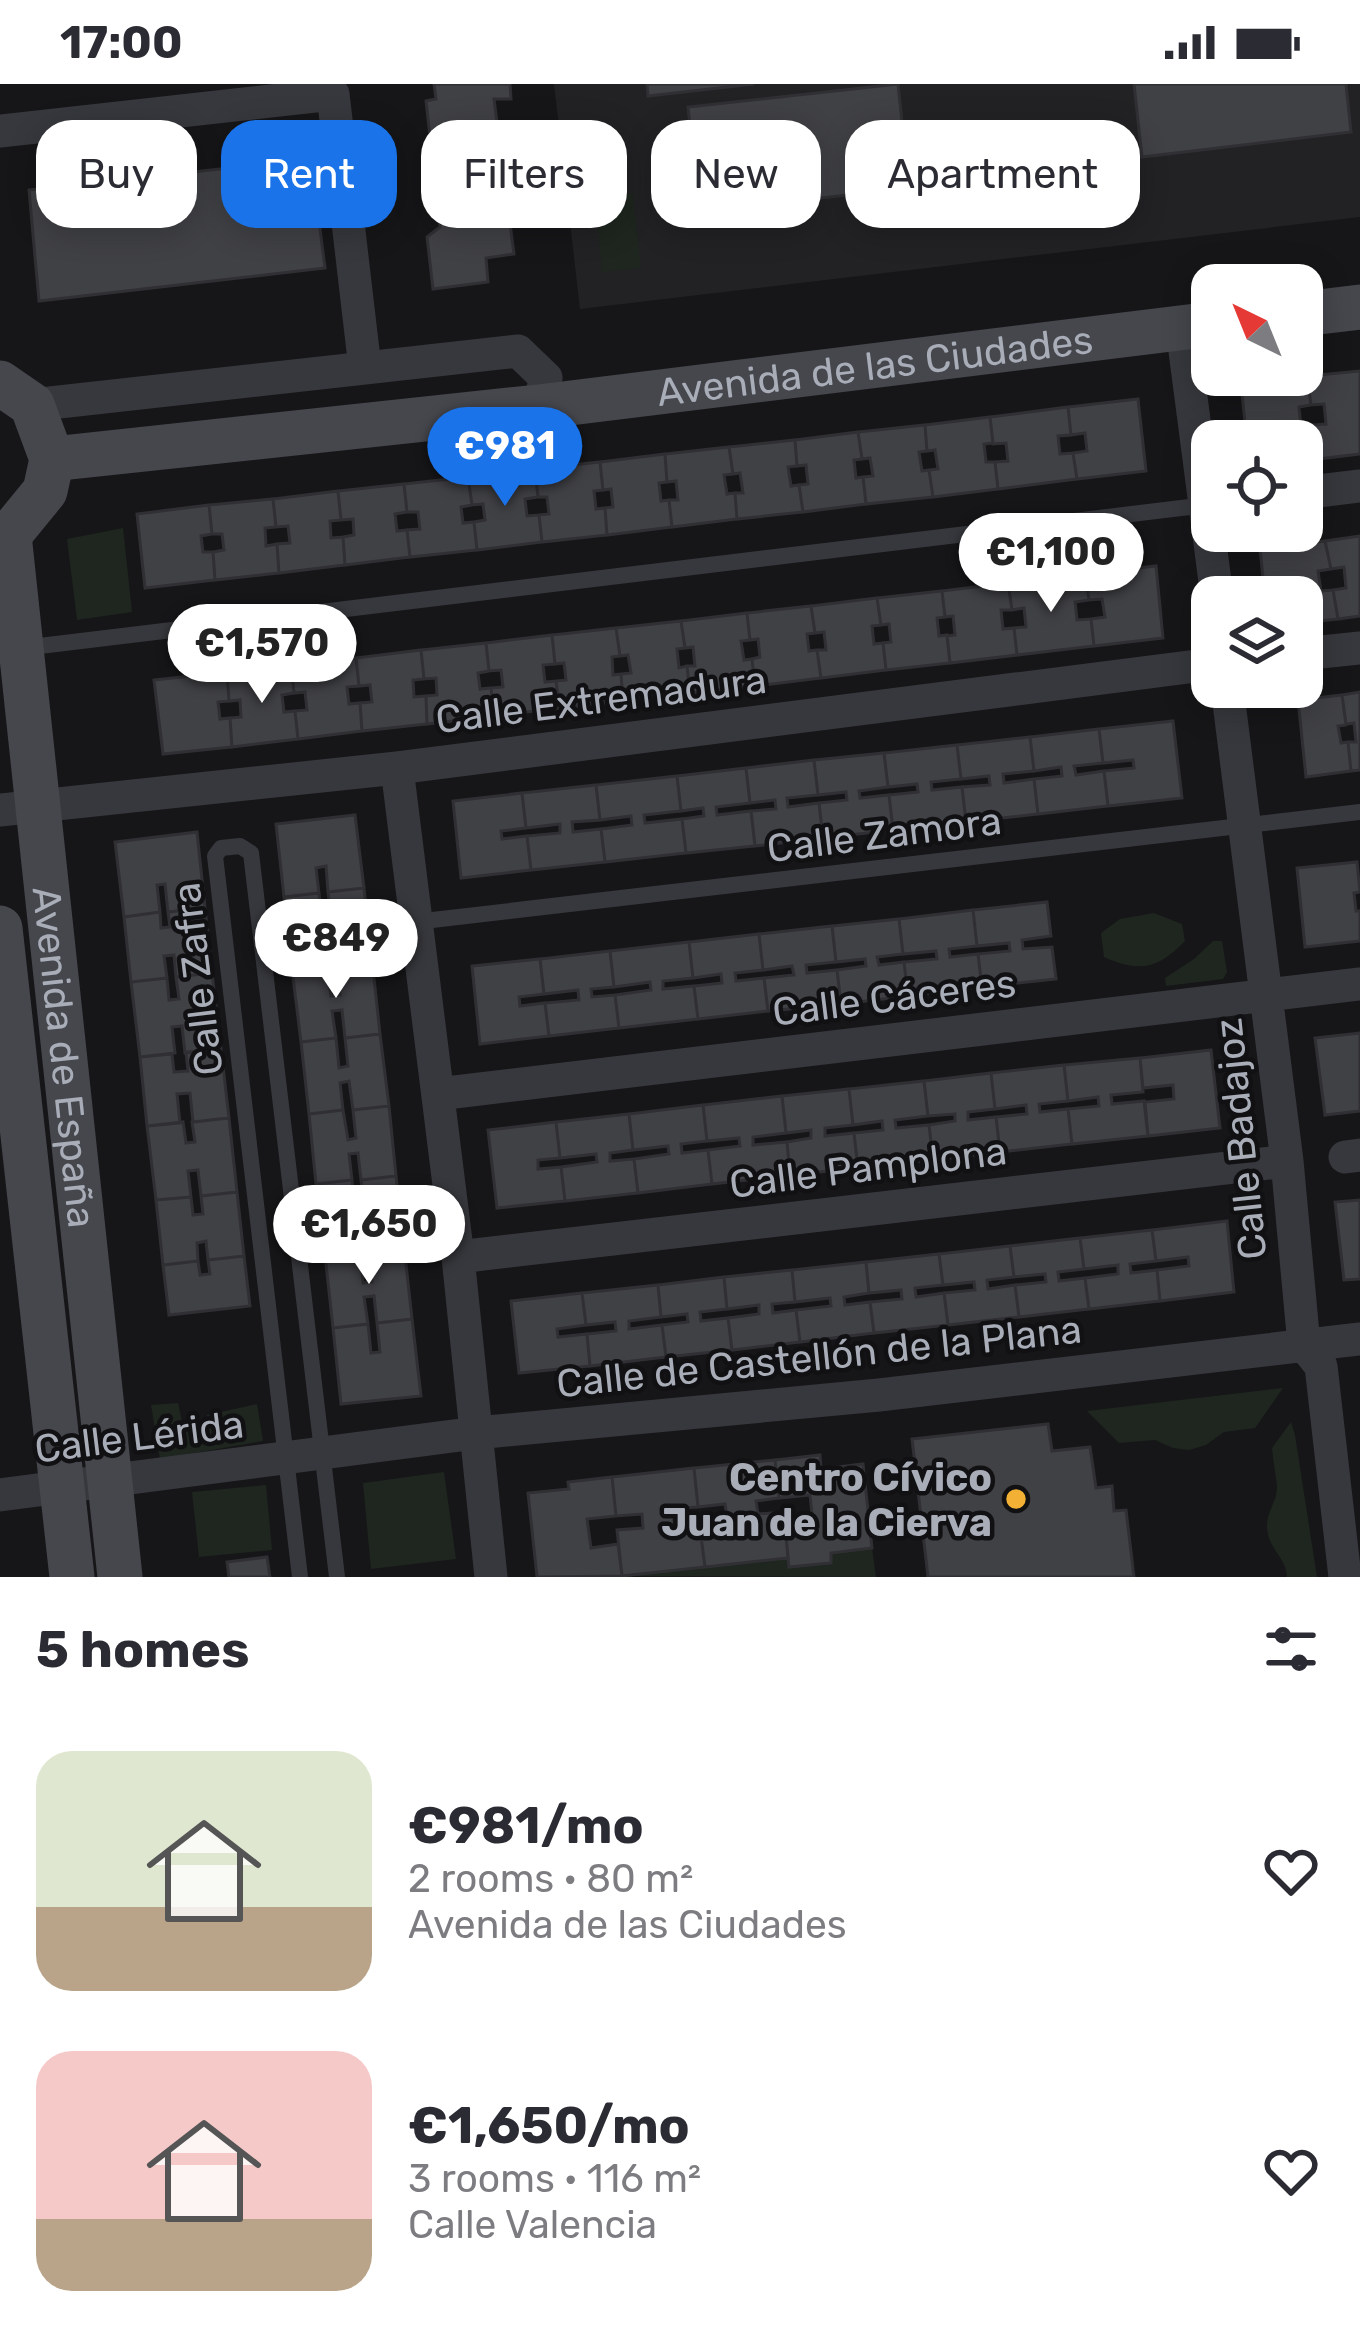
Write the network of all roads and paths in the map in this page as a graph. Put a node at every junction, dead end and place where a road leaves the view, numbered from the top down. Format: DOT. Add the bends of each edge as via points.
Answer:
graph roads {
  1 [pos="0,131"];
  2 [pos="1360,307"];
  3 [pos="1323,311"];
  4 [pos="1191,327"];
  5 [pos="365,368"];
  6 [pos="16,394"];
  7 [pos="538,407"];
  8 [pos="52,459"];
  9 [pos="1360,486"];
  10 [pos="1323,490"];
  11 [pos="1191,507"];
  12 [pos="4,536"];
  13 [pos="22,648"];
  14 [pos="1360,648"];
  15 [pos="1323,652"];
  16 [pos="1191,667"];
  17 [pos="1230,708"];
  18 [pos="397,768"];
  19 [pos="19,808"];
  20 [pos="1360,812"];
  21 [pos="1244,826"];
  22 [pos="416,922"];
  23 [pos="0,928"];
  24 [pos="1360,984"];
  25 [pos="1266,995"];
  26 [pos="438,1094"];
  27 [pos="1287,1161"];
  28 [pos="458,1257"];
  29 [pos="1360,1339"];
  30 [pos="1304,1345"];
  31 [pos="476,1433"];
  32 [pos="323,1452"];
  33 [pos="287,1460"];
  34 [pos="109,1480"];
  35 [pos="62,1486"];
  36 [pos="0,1495"];
  37 [pos="72,1577"];
  38 [pos="120,1577"];
  39 [pos="300,1577"];
  40 [pos="338,1577"];
  41 [pos="491,1577"];
  42 [pos="1345,1577"];
  1 -- 5 [label="street" via="333,94"];
  2 -- 3 [label="street"];
  4 -- 7 [label="street, Avenida de las Ciudades"];
  5 -- 6 [label="street"];
  5 -- 7 [label="street" via="518,351 546,378"];
  6 -- 8 [label="street"];
  7 -- 8 [label="street, Avenida de las Ciudades"];
  8 -- 12 [label="street" via="45,491"];
  9 -- 10 [label="street"];
  11 -- 13 [label="lane"];
  12 -- 13 [label="street, Avenida de España"];
  13 -- 19 [label="street, Avenida de España"];
  14 -- 15 [label="street"];
  16 -- 18 [label="street, Calle Extremadura"];
  17 -- 21 [label="street, Calle Badajoz"];
  18 -- 19 [label="street, Calle Extremadura"];
  18 -- 22 [label="street"];
  19 -- 34 [label="street, Avenida de España"];
  20 -- 21 [label="lane, Calle Zamora"];
  21 -- 22 [label="lane, Calle Zamora"];
  21 -- 25 [label="street, Calle Badajoz"];
  22 -- 26 [label="street"];
  23 -- 35 [label="street, Avenida de España"];
  24 -- 25 [label="street, Calle Cáceres"];
  25 -- 26 [label="street, Calle Cáceres"];
  25 -- 27 [label="street, Calle Badajoz"];
  26 -- 28 [label="street"];
  27 -- 28 [label="street, Calle Pamplona"];
  27 -- 30 [label="street, Calle Badajoz"];
  28 -- 31 [label="street"];
  29 -- 30 [label="street, Calle de Castellón de la Plana"];
  30 -- 31 [label="street, Calle de Castellón de la Plana"];
  30 -- 42 [label="street, Calle Badajoz" via="1321,1366"];
  31 -- 32 [label="street, Calle de Castellón de la Plana"];
  31 -- 41 [label="street"];
  32 -- 33 [label="street, Calle de Castellón de la Plana"];
  32 -- 33 [label="lane, Calle Zafra" via="250,854 245,846 221,848 215,856"];
  32 -- 40 [label="lane, Calle Zafra"];
  33 -- 34 [label="street, Calle Lérida"];
  33 -- 39 [label="lane, Calle Zafra"];
  34 -- 35 [label="street, Calle Lérida"];
  34 -- 38 [label="street, Avenida de España"];
  35 -- 36 [label="street, Calle Lérida"];
  35 -- 37 [label="street, Avenida de España"];
}
